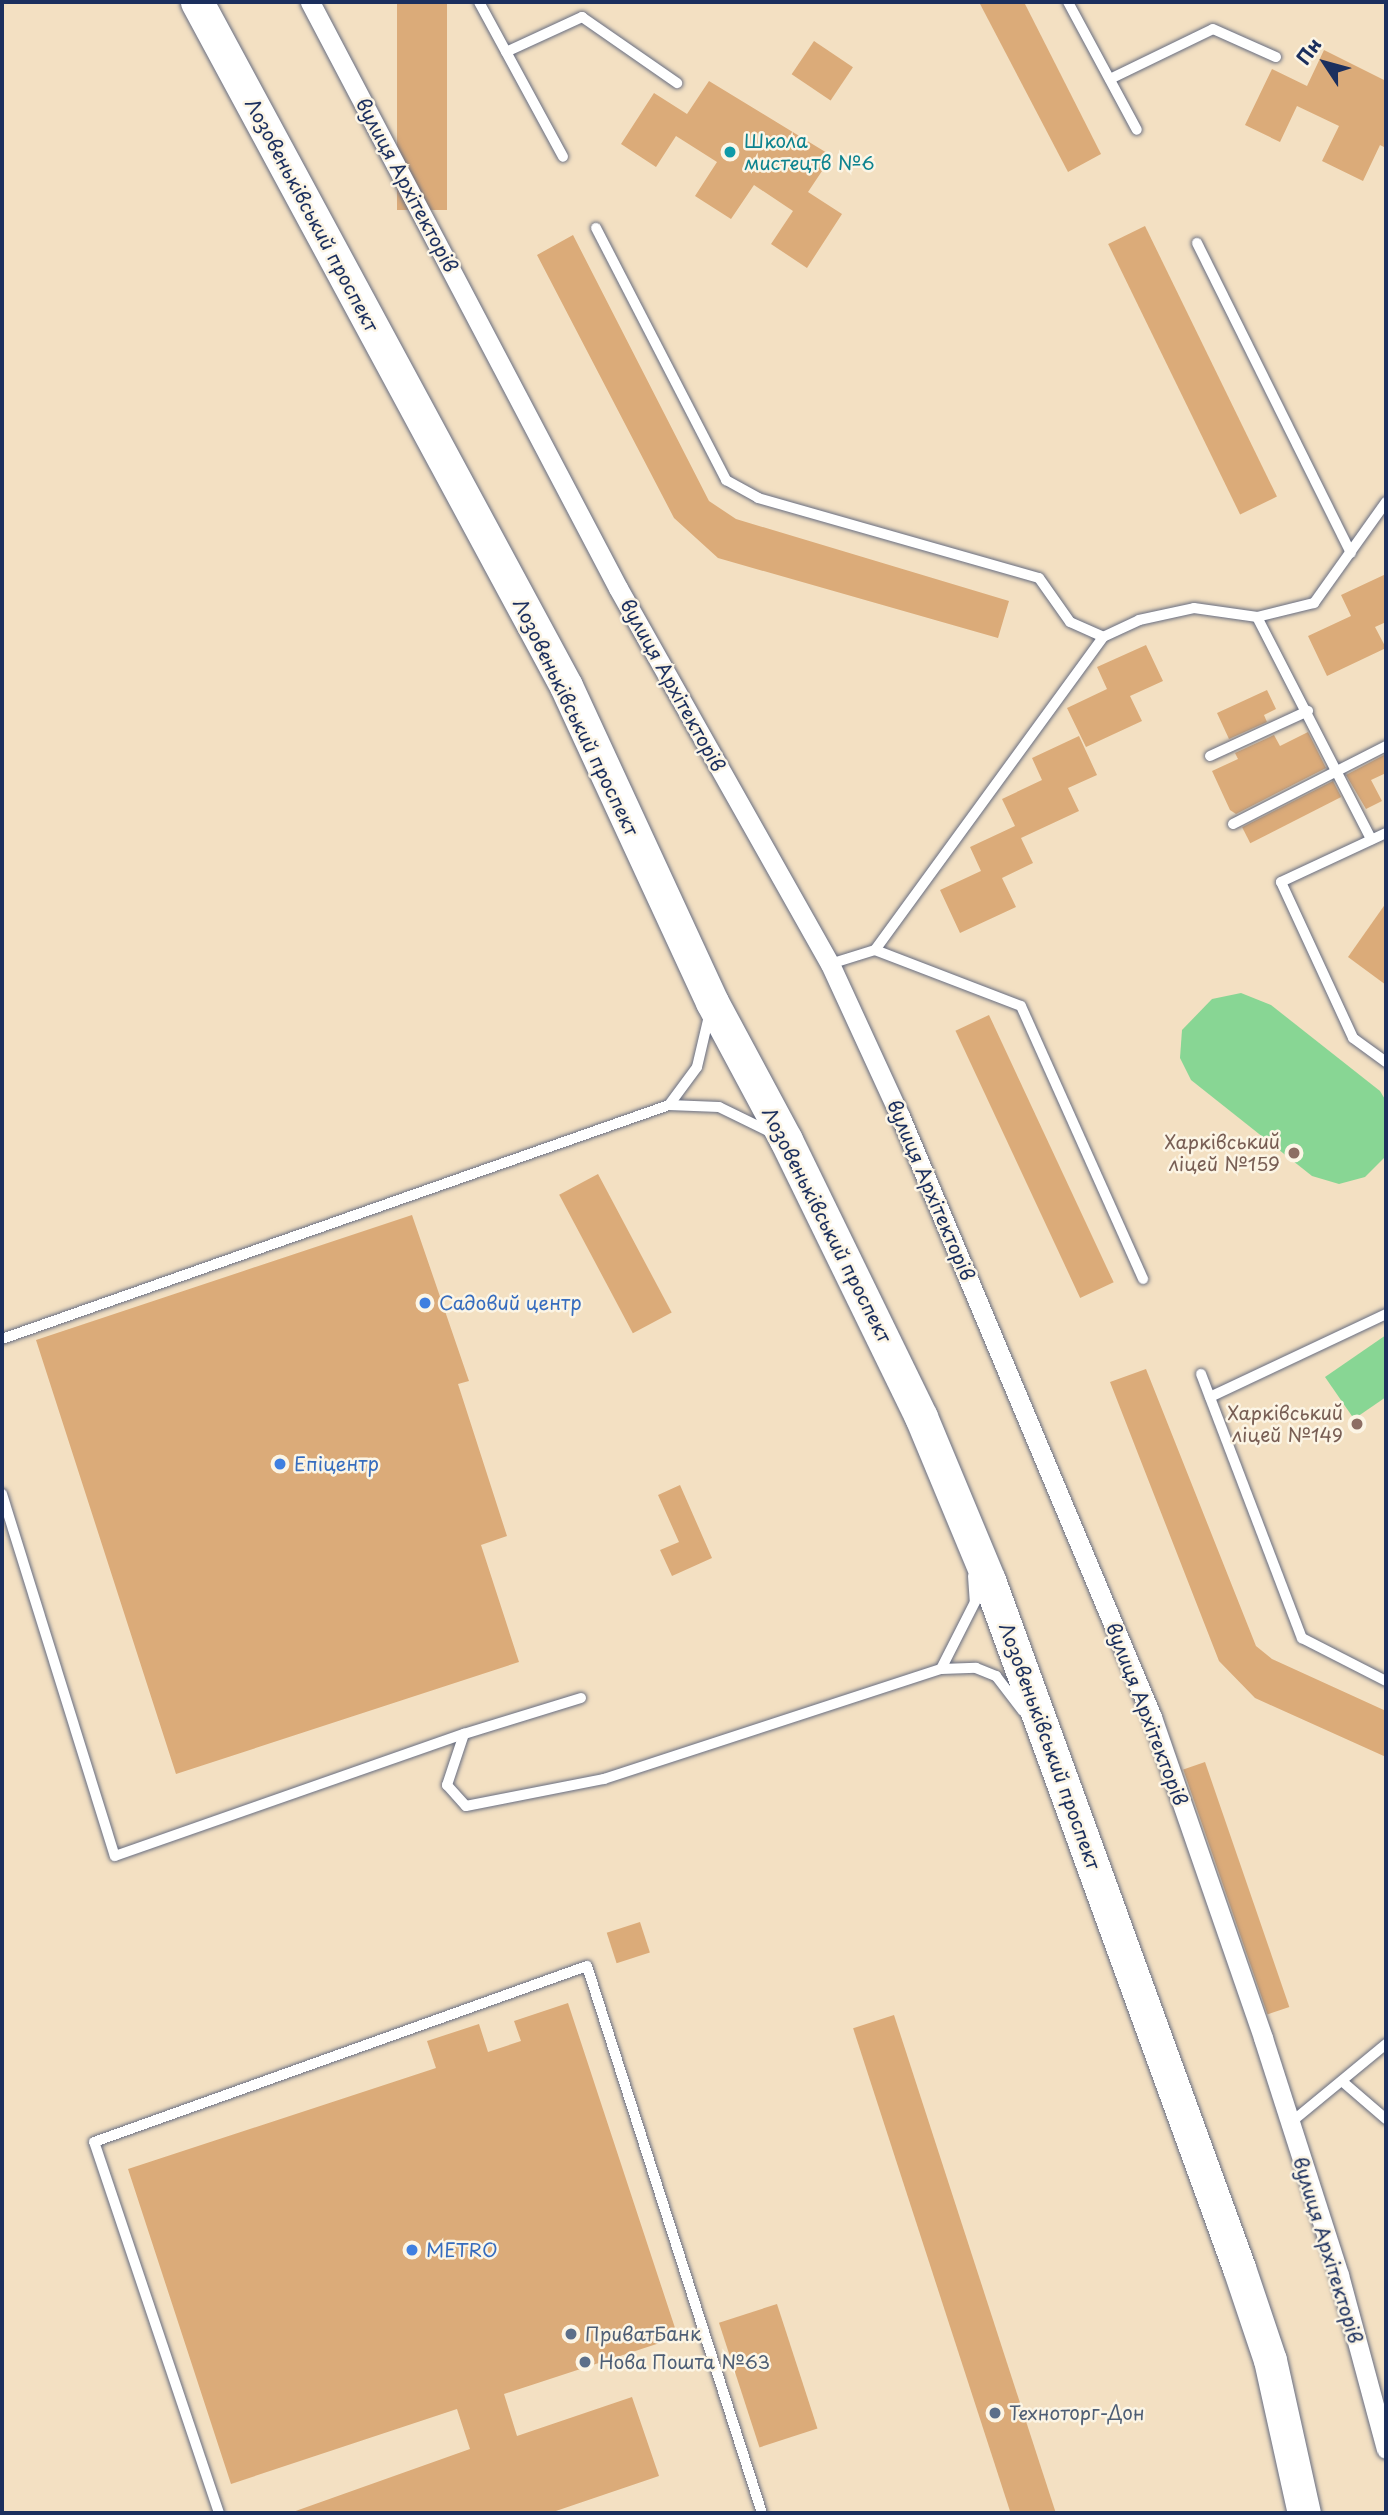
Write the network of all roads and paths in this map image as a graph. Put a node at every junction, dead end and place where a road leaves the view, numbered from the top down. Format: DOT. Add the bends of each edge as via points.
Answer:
graph roads {
  1 [pos="197,2"];
  2 [pos="310,2"];
  3 [pos="479,2"];
  4 [pos="1068,2"];
  5 [pos="506,52"];
  6 [pos="1276,57"];
  7 [pos="1110,79"];
  8 [pos="677,83"];
  9 [pos="1137,131"];
  10 [pos="563,157"];
  11 [pos="596,228"];
  12 [pos="1197,243"];
  13 [pos="1386,502"];
  14 [pos="1351,553"];
  15 [pos="1257,617"];
  16 [pos="1103,637"];
  17 [pos="1308,711"];
  18 [pos="1386,746"];
  19 [pos="1210,756"];
  20 [pos="1338,771"];
  21 [pos="1233,824"];
  22 [pos="1386,833"];
  23 [pos="1371,839"];
  24 [pos="875,950"];
  25 [pos="830,964"];
  26 [pos="712,1002"];
  27 [pos="1386,1062"];
  28 [pos="669,1105"];
  29 [pos="786,1140"];
  30 [pos="1143,1279"];
  31 [pos="1386,1314"];
  32 [pos="2,1339"];
  33 [pos="1201,1374"];
  34 [pos="1210,1397"];
  35 [pos="921,1418"];
  36 [pos="2,1494"];
  37 [pos="941,1670"];
  38 [pos="1386,1681"];
  39 [pos="581,1698"];
  40 [pos="464,1734"];
  41 [pos="1075,1814"];
  42 [pos="1386,2044"];
  43 [pos="1343,2082"];
  44 [pos="1386,2119"];
  45 [pos="1288,2124"];
  46 [pos="1386,2449"];
  47 [pos="219,2513"];
  48 [pos="762,2513"];
  49 [pos="1304,2513"];
  1 -- 26 [label="highway, Лозовеньківський проспект" via="566,686"];
  2 -- 25 [label="street, вулиця Архітекторів" via="618,588"];
  3 -- 5 [label="lane"];
  4 -- 7 [label="lane"];
  5 -- 8 [label="lane" via="582,17"];
  5 -- 10 [label="lane"];
  6 -- 7 [label="lane" via="1213,29"];
  7 -- 9 [label="lane"];
  11 -- 16 [label="lane" via="726,480 758,498 1039,578 1070,622"];
  12 -- 14 [label="lane"];
  13 -- 14 [label="lane"];
  14 -- 15 [label="lane" via="1314,603"];
  15 -- 16 [label="lane" via="1194,608 1139,620"];
  15 -- 17 [label="lane"];
  16 -- 24 [label="lane"];
  17 -- 19 [label="lane"];
  17 -- 20 [label="lane"];
  18 -- 20 [label="lane"];
  20 -- 21 [label="lane"];
  20 -- 23 [label="lane"];
  22 -- 23 [label="lane"];
  23 -- 27 [label="lane" via="1281,882 1353,1038"];
  24 -- 25 [label="lane"];
  24 -- 30 [label="lane" via="1021,1006"];
  25 -- 45 [label="street, вулиця Архітекторів" via="900,1116 1152,1717 1263,2038"];
  26 -- 28 [label="lane" via="697,1068"];
  26 -- 29 [label="highway, Лозовеньківський проспект"];
  28 -- 29 [label="lane" via="719,1107"];
  28 -- 32 [label="lane"];
  29 -- 35 [label="highway, Лозовеньківський проспект"];
  31 -- 34 [label="lane"];
  33 -- 34 [label="lane"];
  34 -- 38 [label="lane" via="1302,1638"];
  35 -- 37 [label="lane" via="926,1460 973,1582 975,1602"];
  35 -- 41 [label="highway, Лозовеньківський проспект" via="989,1580"];
  36 -- 40 [label="lane" via="115,1856"];
  37 -- 40 [label="lane" via="604,1779 466,1806 447,1785"];
  37 -- 41 [label="lane" via="976,1668 996,1676 1022,1709 1060,1803"];
  39 -- 40 [label="lane"];
  41 -- 49 [label="highway, Лозовеньківський проспект" via="1270,2360"];
  42 -- 43 [label="lane"];
  43 -- 44 [label="lane"];
  43 -- 45 [label="lane"];
  45 -- 46 [label="street, вулиця Архітекторів" via="1339,2275"];
  47 -- 48 [label="lane" via="94,2142 587,1966"];
}
